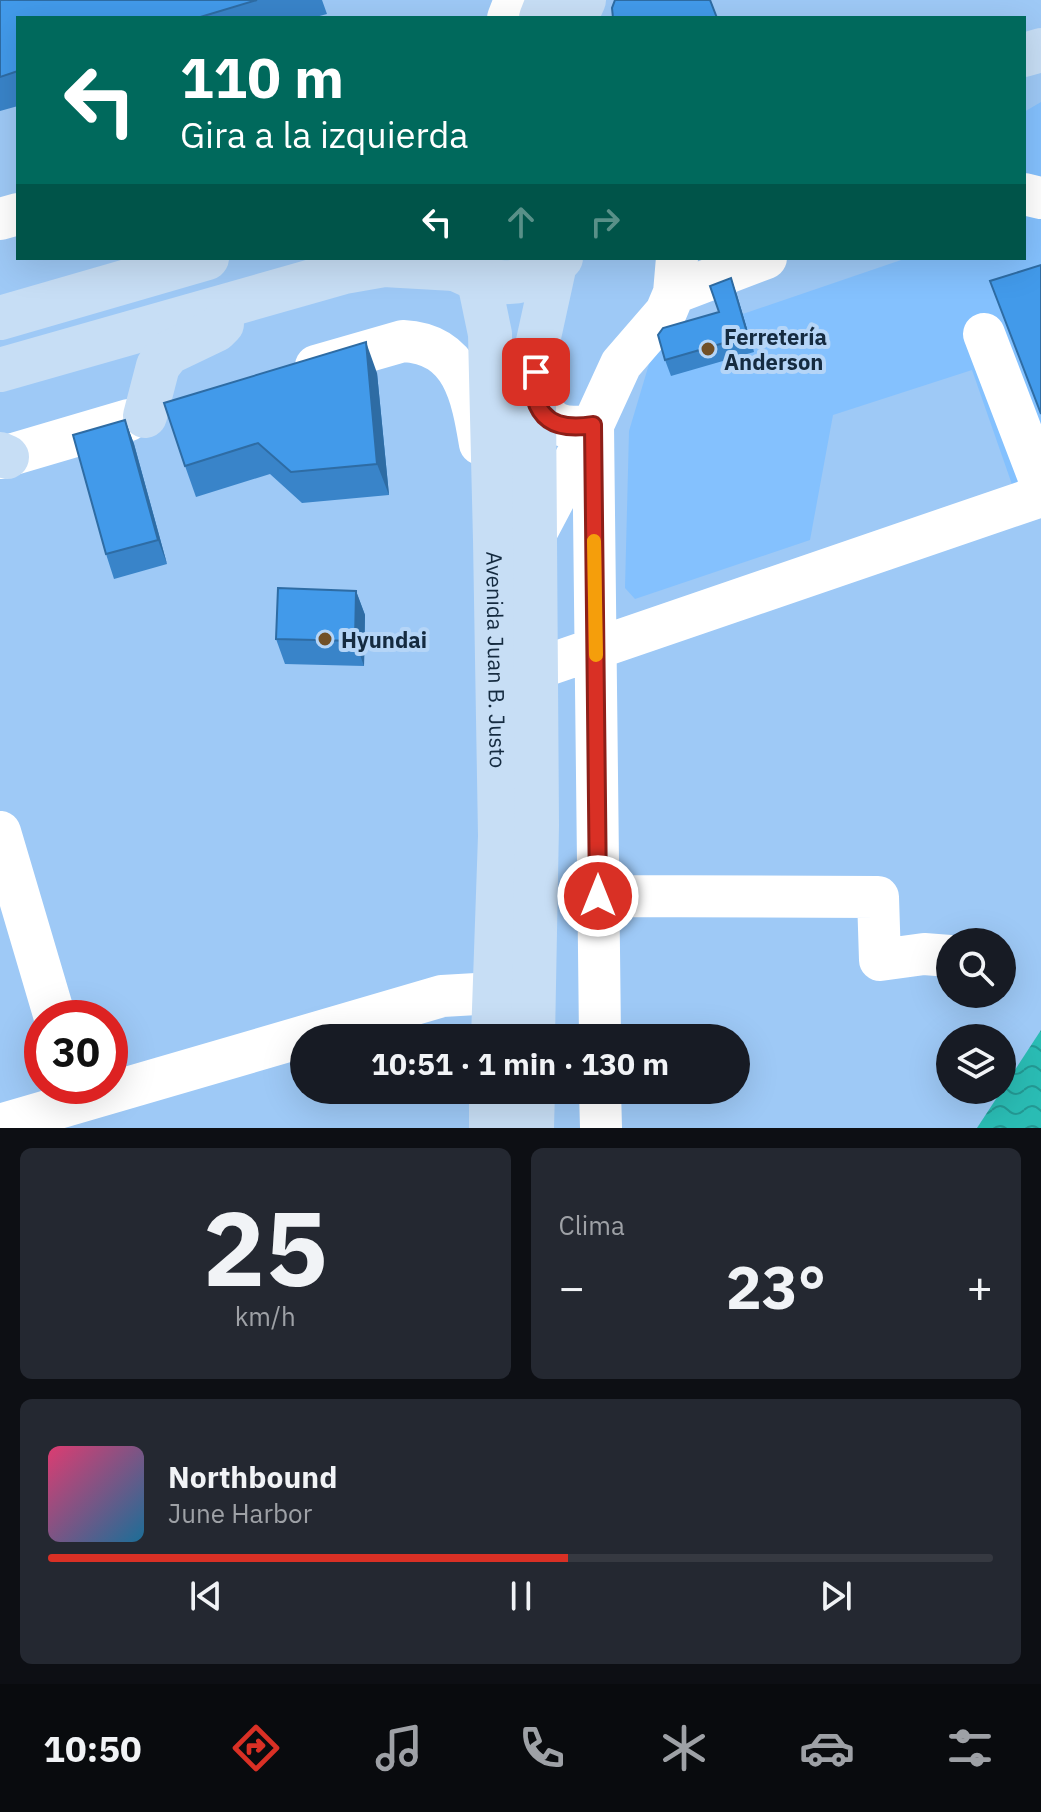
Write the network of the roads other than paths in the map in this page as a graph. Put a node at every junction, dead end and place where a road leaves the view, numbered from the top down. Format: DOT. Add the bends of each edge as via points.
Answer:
graph roads {
  1 [pos="200,260"];
  2 [pos="756,260"];
  3 [pos="558,261"];
  4 [pos="459,269"];
  5 [pos="675,276"];
  6 [pos="238,301"];
  7 [pos="0,318"];
  8 [pos="984,334"];
  9 [pos="0,370"];
  10 [pos="281,376"];
  11 [pos="534,398"];
  12 [pos="190,403"];
  13 [pos="145,416"];
  14 [pos="593,425"];
  15 [pos="2,456"];
  16 [pos="1041,483"];
  17 [pos="1041,496"];
  18 [pos="515,537"];
  19 [pos="596,649"];
  20 [pos="536,669"];
  21 [pos="0,832"];
  22 [pos="598,896"];
  23 [pos="936,955"];
  24 [pos="494,993"];
  25 [pos="50,1000"];
  26 [pos="493,1024"];
  27 [pos="533,1024"];
  28 [pos="600,1024"];
  29 [pos="491,1104"];
  30 [pos="533,1104"];
  31 [pos="600,1104"];
  32 [pos="81,1105"];
  33 [pos="0,1125"];
  34 [pos="491,1128"];
  35 [pos="532,1128"];
  36 [pos="601,1128"];
  1 -- 7 [label="main road"];
  2 -- 5 [label="street"];
  3 -- 4 [label="main road" via="511,283"];
  3 -- 11 [label="main road, Avenida Juan B. Justo" via="537,346"];
  4 -- 6 [label="main road" via="384,265"];
  4 -- 18 [label="main road, Avenida Juan B. Justo" via="490,334"];
  5 -- 14 [label="street" via="666,312 621,364"];
  6 -- 9 [label="main road"];
  6 -- 13 [label="main road" via="216,330 168,353 158,366"];
  8 -- 16 [label="street"];
  10 -- 18 [label="street" via="403,341 441,353 464,377 473,396"];
  11 -- 14 [label="street" via="558,425"];
  11 -- 18 [label="main road, Avenida Juan B. Justo"];
  12 -- 13 [label="street"];
  13 -- 15 [label="street"];
  14 -- 18 [label="street"];
  14 -- 19 [label="street"];
  17 -- 19 [label="street"];
  18 -- 20 [label="main road, Avenida Juan B. Justo"];
  18 -- 24 [label="main road, Avenida Juan B. Justo"];
  19 -- 20 [label="street"];
  19 -- 22 [label="street"];
  20 -- 27 [label="main road, Avenida Juan B. Justo"];
  21 -- 25 [label="street"];
  22 -- 23 [label="street" via="878,897 880,960"];
  22 -- 28 [label="street"];
  24 -- 26 [label="main road, Avenida Juan B. Justo"];
  24 -- 32 [label="street" via="442,996"];
  29 -- 34 [label="main road"];
  30 -- 35 [label="main road"];
  31 -- 36 [label="street"];
  32 -- 33 [label="street"];
}
